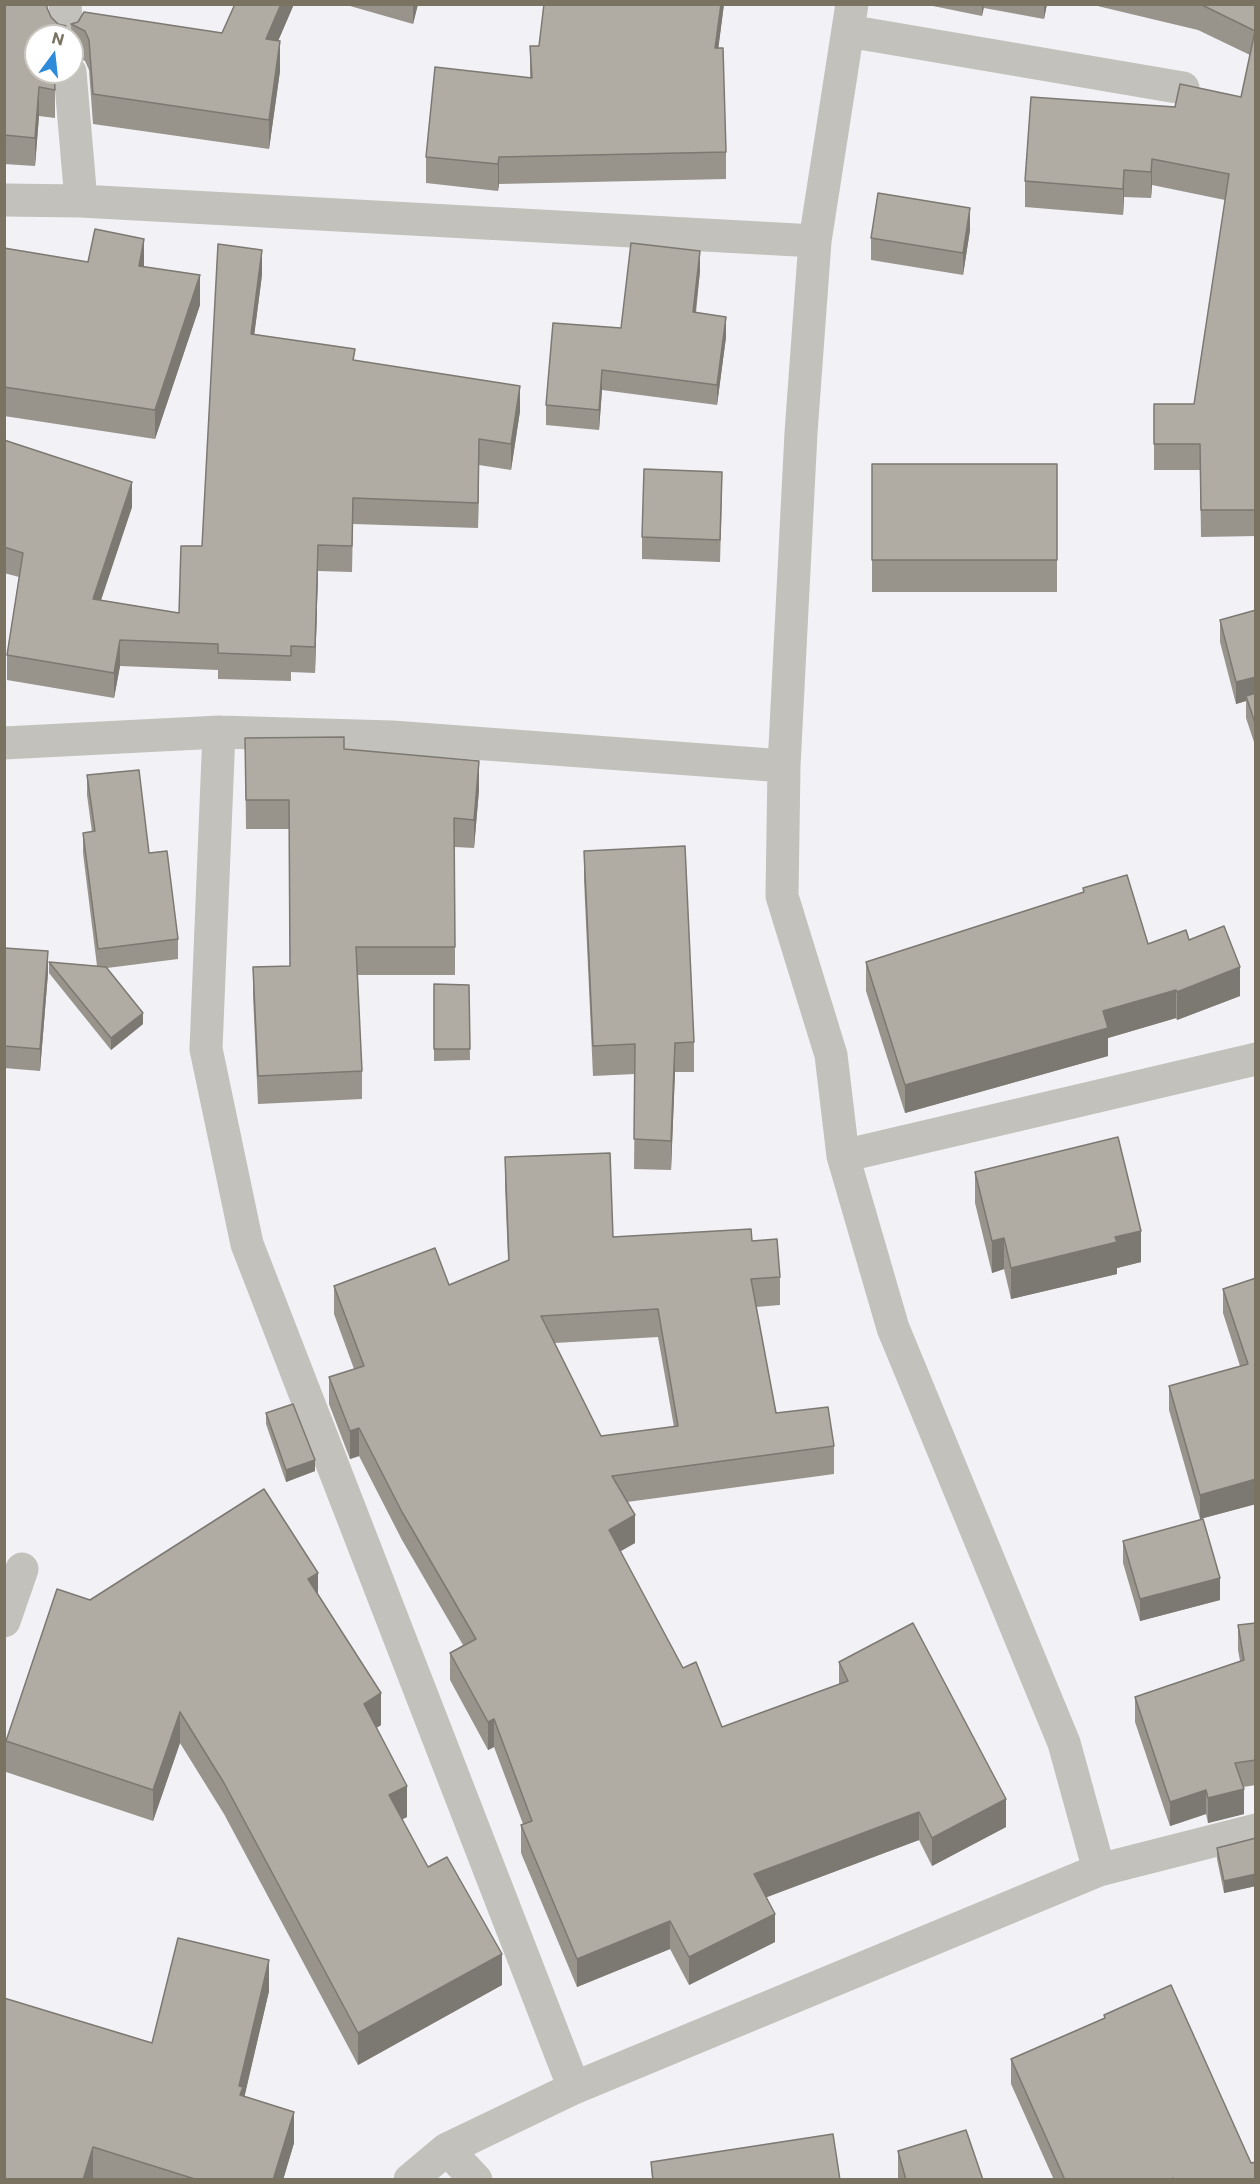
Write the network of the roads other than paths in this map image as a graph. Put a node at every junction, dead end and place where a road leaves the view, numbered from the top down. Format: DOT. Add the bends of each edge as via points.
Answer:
graph roads {
  1 [pos="65,4"];
  2 [pos="850,18"];
  3 [pos="66,24"];
  4 [pos="71,84"];
  5 [pos="1183,88"];
  6 [pos="4,200"];
  7 [pos="81,201"];
  8 [pos="815,242"];
  9 [pos="219,732"];
  10 [pos="4,743"];
  11 [pos="784,766"];
  12 [pos="1256,1059"];
  13 [pos="843,1156"];
  14 [pos="22,1569"];
  15 [pos="4,1621"];
  16 [pos="1256,1830"];
  17 [pos="1099,1870"];
  18 [pos="574,2088"];
  19 [pos="447,2149"];
  20 [pos="410,2180"];
  21 [pos="476,2180"];
  1 -- 3 [label="street"];
  2 -- 5 [label="street"];
  2 -- 8 [label="street"];
  4 -- 7 [label="street"];
  6 -- 7 [label="street"];
  7 -- 8 [label="street"];
  8 -- 11 [label="street"];
  9 -- 10 [label="street"];
  9 -- 11 [label="street" via="392,737"];
  9 -- 18 [label="street" via="206,1049 247,1244"];
  11 -- 13 [label="street" via="782,896 831,1055"];
  12 -- 13 [label="street"];
  13 -- 17 [label="street" via="892,1328 1064,1743"];
  14 -- 15 [label="street"];
  16 -- 17 [label="street"];
  17 -- 18 [label="street"];
  18 -- 19 [label="street"];
  19 -- 20 [label="street"];
  19 -- 21 [label="street"];
}
